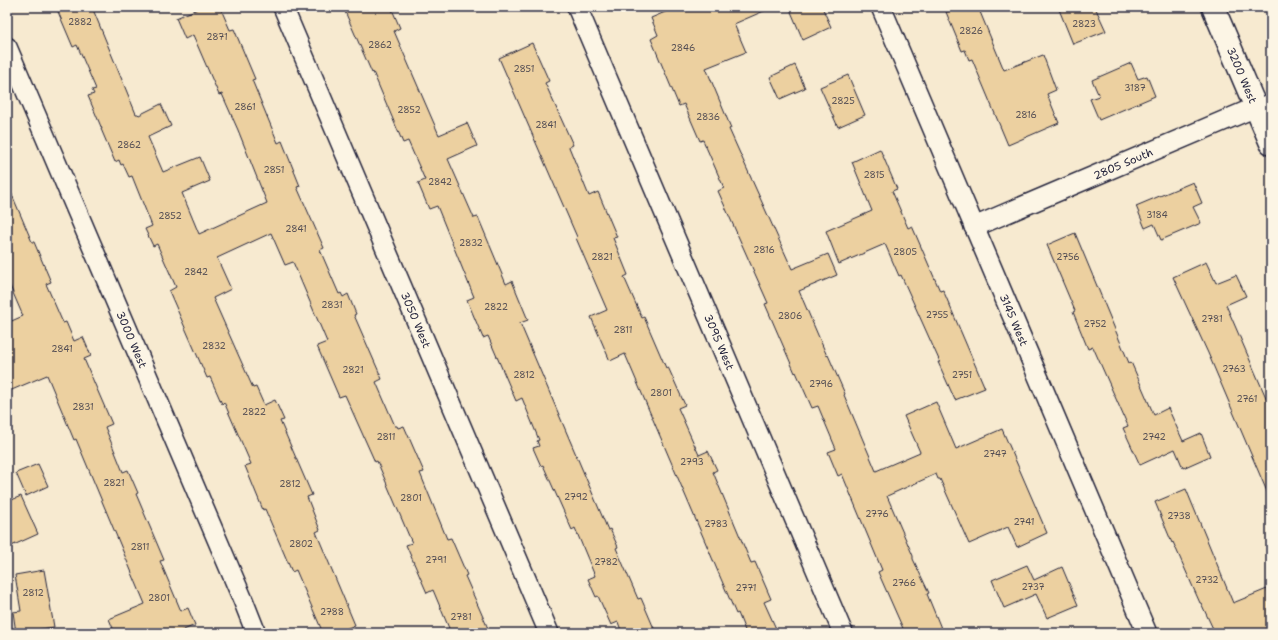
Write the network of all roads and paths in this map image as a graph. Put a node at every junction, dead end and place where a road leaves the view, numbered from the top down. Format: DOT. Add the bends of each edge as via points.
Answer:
graph roads {
  1 [pos="283,7"];
  2 [pos="577,7"];
  3 [pos="881,7"];
  4 [pos="1213,7"];
  5 [pos="7,47"];
  6 [pos="1263,102"];
  7 [pos="1271,143"];
  8 [pos="974,227"];
  9 [pos="256,633"];
  10 [pos="549,633"];
  11 [pos="843,633"];
  12 [pos="1147,633"];
  1 -- 10 [label="street, 3050 West"];
  2 -- 11 [label="street, 3095 West"];
  3 -- 8 [label="street, 3145 West"];
  4 -- 6 [label="main road, 3200 West"];
  5 -- 9 [label="street, 3000 West"];
  6 -- 7 [label="main road, 3200 West"];
  6 -- 8 [label="street, 2805 South"];
  8 -- 12 [label="street, 3145 West"];
}
